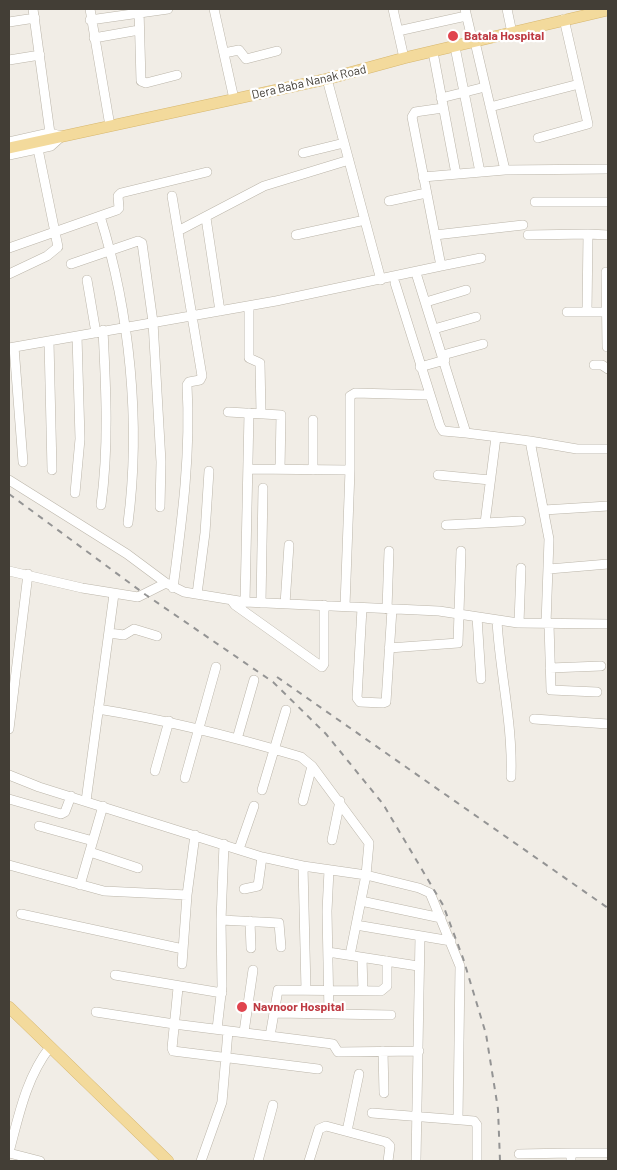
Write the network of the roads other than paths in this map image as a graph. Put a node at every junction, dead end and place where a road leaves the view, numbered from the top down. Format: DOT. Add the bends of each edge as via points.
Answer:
graph roads {
  1 [pos="90,9"];
  2 [pos="168,9"];
  3 [pos="214,9"];
  4 [pos="393,9"];
  5 [pos="507,9"];
  6 [pos="608,10"];
  7 [pos="139,11"];
  8 [pos="466,12"];
  9 [pos="34,13"];
  10 [pos="564,19"];
  11 [pos="90,20"];
  12 [pos="9,22"];
  13 [pos="139,30"];
  14 [pos="398,31"];
  15 [pos="512,32"];
  16 [pos="94,38"];
  17 [pos="474,42"];
  18 [pos="455,47"];
  19 [pos="277,51"];
  20 [pos="432,52"];
  21 [pos="224,53"];
  22 [pos="40,55"];
  23 [pos="404,58"];
  24 [pos="9,60"];
  25 [pos="177,75"];
  26 [pos="327,79"];
  27 [pos="579,84"];
  28 [pos="485,87"];
  29 [pos="464,92"];
  30 [pos="441,98"];
  31 [pos="234,99"];
  32 [pos="490,107"];
  33 [pos="443,108"];
  34 [pos="110,126"];
  35 [pos="54,136"];
  36 [pos="538,138"];
  37 [pos="9,142"];
  38 [pos="344,143"];
  39 [pos="9,148"];
  40 [pos="38,149"];
  41 [pos="303,153"];
  42 [pos="9,155"];
  43 [pos="349,160"];
  44 [pos="608,169"];
  45 [pos="505,170"];
  46 [pos="208,172"];
  47 [pos="480,172"];
  48 [pos="456,174"];
  49 [pos="423,177"];
  50 [pos="426,193"];
  51 [pos="172,196"];
  52 [pos="389,201"];
  53 [pos="535,202"];
  54 [pos="608,202"];
  55 [pos="100,216"];
  56 [pos="206,218"];
  57 [pos="365,220"];
  58 [pos="522,226"];
  59 [pos="54,231"];
  60 [pos="178,231"];
  61 [pos="435,234"];
  62 [pos="588,234"];
  63 [pos="296,235"];
  64 [pos="528,235"];
  65 [pos="608,235"];
  66 [pos="9,248"];
  67 [pos="111,250"];
  68 [pos="481,258"];
  69 [pos="71,264"];
  70 [pos="441,266"];
  71 [pos="606,272"];
  72 [pos="416,273"];
  73 [pos="9,274"];
  74 [pos="87,280"];
  75 [pos="381,280"];
  76 [pos="395,283"];
  77 [pos="466,290"];
  78 [pos="426,302"];
  79 [pos="249,306"];
  80 [pos="220,311"];
  81 [pos="568,312"];
  82 [pos="587,312"];
  83 [pos="607,312"];
  84 [pos="192,316"];
  85 [pos="476,317"];
  86 [pos="153,322"];
  87 [pos="125,327"];
  88 [pos="434,329"];
  89 [pos="99,331"];
  90 [pos="77,336"];
  91 [pos="49,341"];
  92 [pos="483,344"];
  93 [pos="11,347"];
  94 [pos="607,347"];
  95 [pos="444,358"];
  96 [pos="594,365"];
  97 [pos="420,367"];
  98 [pos="608,369"];
  99 [pos="428,395"];
  100 [pos="228,412"];
  101 [pos="249,413"];
  102 [pos="261,413"];
  103 [pos="313,420"];
  104 [pos="466,434"];
  105 [pos="496,437"];
  106 [pos="530,440"];
  107 [pos="608,449"];
  108 [pos="24,462"];
  109 [pos="248,468"];
  110 [pos="280,469"];
  111 [pos="52,470"];
  112 [pos="313,470"];
  113 [pos="350,470"];
  114 [pos="209,471"];
  115 [pos="438,475"];
  116 [pos="9,480"];
  117 [pos="490,480"];
  118 [pos="263,488"];
  119 [pos="74,493"];
  120 [pos="101,505"];
  121 [pos="160,506"];
  122 [pos="608,506"];
  123 [pos="544,510"];
  124 [pos="521,521"];
  125 [pos="485,522"];
  126 [pos="128,523"];
  127 [pos="446,525"];
  128 [pos="289,545"];
  129 [pos="389,550"];
  130 [pos="461,552"];
  131 [pos="608,564"];
  132 [pos="521,568"];
  133 [pos="549,569"];
  134 [pos="9,571"];
  135 [pos="28,574"];
  136 [pos="170,586"];
  137 [pos="114,594"];
  138 [pos="197,594"];
  139 [pos="232,600"];
  140 [pos="245,602"];
  141 [pos="261,603"];
  142 [pos="285,604"];
  143 [pos="324,605"];
  144 [pos="345,606"];
  145 [pos="362,608"];
  146 [pos="389,609"];
  147 [pos="460,614"];
  148 [pos="478,617"];
  149 [pos="497,621"];
  150 [pos="519,623"];
  151 [pos="548,624"];
  152 [pos="608,624"];
  153 [pos="109,633"];
  154 [pos="157,636"];
  155 [pos="389,648"];
  156 [pos="601,666"];
  157 [pos="216,667"];
  158 [pos="550,668"];
  159 [pos="481,679"];
  160 [pos="254,680"];
  161 [pos="597,692"];
  162 [pos="98,709"];
  163 [pos="286,710"];
  164 [pos="534,719"];
  165 [pos="169,721"];
  166 [pos="608,724"];
  167 [pos="198,728"];
  168 [pos="9,729"];
  169 [pos="237,738"];
  170 [pos="274,749"];
  171 [pos="312,766"];
  172 [pos="155,770"];
  173 [pos="9,775"];
  174 [pos="511,777"];
  175 [pos="185,778"];
  176 [pos="262,790"];
  177 [pos="71,796"];
  178 [pos="9,800"];
  179 [pos="86,800"];
  180 [pos="303,801"];
  181 [pos="340,802"];
  182 [pos="103,806"];
  183 [pos="254,806"];
  184 [pos="39,826"];
  185 [pos="195,835"];
  186 [pos="332,840"];
  187 [pos="93,841"];
  188 [pos="224,844"];
  189 [pos="239,849"];
  190 [pos="90,852"];
  191 [pos="262,857"];
  192 [pos="9,865"];
  193 [pos="303,866"];
  194 [pos="138,868"];
  195 [pos="329,870"];
  196 [pos="366,875"];
  197 [pos="80,885"];
  198 [pos="244,889"];
  199 [pos="187,895"];
  200 [pos="361,901"];
  201 [pos="21,914"];
  202 [pos="441,918"];
  203 [pos="221,920"];
  204 [pos="250,921"];
  205 [pos="356,925"];
  206 [pos="420,936"];
  207 [pos="451,941"];
  208 [pos="280,947"];
  209 [pos="251,948"];
  210 [pos="183,949"];
  211 [pos="328,952"];
  212 [pos="350,955"];
  213 [pos="362,958"];
  214 [pos="387,961"];
  215 [pos="182,964"];
  216 [pos="418,966"];
  217 [pos="253,970"];
  218 [pos="115,975"];
  219 [pos="178,988"];
  220 [pos="306,990"];
  221 [pos="328,991"];
  222 [pos="363,991"];
  223 [pos="222,993"];
  224 [pos="9,1007"];
  225 [pos="96,1012"];
  226 [pos="276,1013"];
  227 [pos="329,1014"];
  228 [pos="391,1015"];
  229 [pos="174,1024"];
  230 [pos="217,1029"];
  231 [pos="228,1031"];
  232 [pos="244,1032"];
  233 [pos="270,1036"];
  234 [pos="50,1047"];
  235 [pos="383,1051"];
  236 [pos="419,1051"];
  237 [pos="227,1057"];
  238 [pos="318,1069"];
  239 [pos="359,1074"];
  240 [pos="384,1093"];
  241 [pos="273,1105"];
  242 [pos="372,1114"];
  243 [pos="417,1117"];
  244 [pos="458,1119"];
  245 [pos="347,1131"];
  246 [pos="9,1153"];
  247 [pos="608,1153"];
  248 [pos="519,1154"];
  249 [pos="571,1157"];
  250 [pos="40,1161"];
  251 [pos="168,1161"];
  252 [pos="201,1161"];
  253 [pos="258,1161"];
  254 [pos="309,1161"];
  255 [pos="388,1161"];
  256 [pos="416,1161"];
  257 [pos="477,1161"];
  1 -- 11 [label="street"];
  2 -- 7 [label="street"];
  3 -- 21 [label="street"];
  4 -- 14 [label="street"];
  5 -- 15 [label="street"];
  6 -- 10 [label="main road, Dera Baba Nanak Road"];
  7 -- 11 [label="street"];
  7 -- 13 [label="street"];
  8 -- 14 [label="street"];
  8 -- 17 [label="street"];
  9 -- 12 [label="street"];
  9 -- 22 [label="street"];
  10 -- 15 [label="main road, Dera Baba Nanak Road"];
  10 -- 27 [label="street"];
  11 -- 16 [label="street"];
  13 -- 16 [label="street"];
  13 -- 25 [label="street" via="141,81"];
  14 -- 23 [label="street"];
  15 -- 17 [label="main road, Dera Baba Nanak Road"];
  16 -- 34 [label="street"];
  17 -- 18 [label="main road, Dera Baba Nanak Road"];
  17 -- 28 [label="street"];
  18 -- 20 [label="main road, Dera Baba Nanak Road"];
  18 -- 29 [label="street"];
  19 -- 21 [label="street" via="246,59 239,50"];
  20 -- 23 [label="main road, Dera Baba Nanak Road"];
  20 -- 30 [label="street"];
  21 -- 31 [label="street"];
  22 -- 24 [label="street"];
  22 -- 35 [label="street"];
  23 -- 26 [label="main road, Dera Baba Nanak Road"];
  26 -- 31 [label="main road, Dera Baba Nanak Road"];
  26 -- 38 [label="street"];
  27 -- 32 [label="street"];
  27 -- 36 [label="street" via="589,122 587,126"];
  28 -- 29 [label="street"];
  28 -- 32 [label="street"];
  29 -- 30 [label="street"];
  29 -- 47 [label="street"];
  30 -- 33 [label="street"];
  31 -- 34 [label="main road, Dera Baba Nanak Road"];
  32 -- 45 [label="street"];
  33 -- 48 [label="street"];
  33 -- 49 [label="street" via="412,114"];
  34 -- 35 [label="main road, Dera Baba Nanak Road"];
  35 -- 37 [label="street"];
  35 -- 39 [label="main road, Dera Baba Nanak Road"];
  35 -- 40 [label="street" via="55,144"];
  38 -- 41 [label="street"];
  38 -- 43 [label="street"];
  40 -- 42 [label="street"];
  40 -- 59 [label="street"];
  43 -- 56 [label="street" via="264,186"];
  43 -- 57 [label="street"];
  44 -- 45 [label="street"];
  45 -- 47 [label="street"];
  46 -- 55 [label="street" via="119,194 119,209"];
  47 -- 48 [label="street"];
  48 -- 49 [label="street"];
  49 -- 50 [label="street"];
  50 -- 52 [label="street"];
  50 -- 61 [label="street"];
  51 -- 60 [label="street"];
  53 -- 54 [label="street"];
  55 -- 59 [label="street"];
  55 -- 67 [label="street"];
  56 -- 60 [label="street"];
  56 -- 80 [label="street"];
  57 -- 63 [label="street"];
  57 -- 75 [label="street"];
  58 -- 61 [label="street"];
  59 -- 66 [label="street"];
  59 -- 73 [label="street" via="57,250"];
  60 -- 84 [label="street"];
  61 -- 70 [label="street"];
  62 -- 64 [label="street"];
  62 -- 65 [label="street"];
  62 -- 82 [label="street"];
  67 -- 69 [label="street"];
  67 -- 86 [label="street" via="138,241 142,243"];
  67 -- 87 [label="street"];
  68 -- 70 [label="street"];
  70 -- 72 [label="street"];
  71 -- 83 [label="street"];
  72 -- 75 [label="street"];
  72 -- 78 [label="street"];
  74 -- 89 [label="street"];
  75 -- 79 [label="street"];
  76 -- 97 [label="street"];
  77 -- 78 [label="street"];
  78 -- 88 [label="street"];
  79 -- 80 [label="street"];
  79 -- 102 [label="street" via="249,358 260,363"];
  80 -- 84 [label="street"];
  81 -- 82 [label="street"];
  82 -- 83 [label="street"];
  83 -- 94 [label="street"];
  84 -- 86 [label="street"];
  84 -- 136 [label="street" via="202,378 187,385 189,441 186,483"];
  85 -- 88 [label="street"];
  86 -- 87 [label="street"];
  86 -- 121 [label="street" via="161,462"];
  87 -- 89 [label="street"];
  87 -- 126 [label="street" via="134,460"];
  88 -- 95 [label="street"];
  89 -- 90 [label="street"];
  89 -- 120 [label="street" via="106,394 106,450"];
  90 -- 91 [label="street"];
  90 -- 119 [label="street" via="80,439"];
  91 -- 93 [label="street"];
  91 -- 111 [label="street"];
  92 -- 95 [label="street"];
  93 -- 108 [label="street"];
  95 -- 97 [label="street"];
  95 -- 104 [label="street"];
  96 -- 98 [label="street"];
  97 -- 99 [label="street"];
  99 -- 104 [label="street" via="441,429"];
  99 -- 113 [label="street" via="355,393 350,396"];
  100 -- 101 [label="street"];
  101 -- 102 [label="street"];
  101 -- 109 [label="street"];
  102 -- 110 [label="street" via="281,415"];
  103 -- 112 [label="street"];
  104 -- 105 [label="street"];
  105 -- 106 [label="street"];
  105 -- 117 [label="street"];
  106 -- 107 [label="street" via="577,449"];
  106 -- 123 [label="street"];
  109 -- 110 [label="street"];
  109 -- 140 [label="street"];
  110 -- 112 [label="street"];
  112 -- 113 [label="street"];
  113 -- 144 [label="street"];
  114 -- 138 [label="street"];
  115 -- 117 [label="street"];
  116 -- 136 [label="street" via="127,554"];
  117 -- 125 [label="street"];
  118 -- 141 [label="street"];
  122 -- 123 [label="street"];
  123 -- 133 [label="street"];
  124 -- 125 [label="street"];
  125 -- 127 [label="street"];
  128 -- 142 [label="street"];
  129 -- 146 [label="street"];
  130 -- 147 [label="street"];
  131 -- 133 [label="street"];
  132 -- 150 [label="street"];
  133 -- 151 [label="street"];
  134 -- 135 [label="street"];
  135 -- 137 [label="street"];
  135 -- 168 [label="street"];
  136 -- 137 [label="street" via="143,596"];
  136 -- 138 [label="street"];
  137 -- 153 [label="street"];
  138 -- 139 [label="street"];
  139 -- 140 [label="street"];
  139 -- 143 [label="street" via="322,667"];
  140 -- 141 [label="street"];
  141 -- 142 [label="street"];
  142 -- 143 [label="street"];
  143 -- 144 [label="street"];
  144 -- 145 [label="street"];
  145 -- 146 [label="street"];
  145 -- 155 [label="street" via="358,702 386,702"];
  146 -- 147 [label="street"];
  146 -- 155 [label="street"];
  147 -- 148 [label="street"];
  147 -- 155 [label="street" via="458,643"];
  148 -- 149 [label="street"];
  148 -- 159 [label="street"];
  149 -- 150 [label="street"];
  149 -- 174 [label="street" via="510,721"];
  150 -- 151 [label="street"];
  151 -- 152 [label="street"];
  151 -- 158 [label="street"];
  153 -- 154 [label="street" via="124,635 134,629"];
  153 -- 162 [label="street"];
  156 -- 158 [label="street"];
  157 -- 167 [label="street"];
  158 -- 161 [label="street" via="553,691"];
  160 -- 169 [label="street"];
  162 -- 165 [label="street"];
  162 -- 179 [label="street"];
  163 -- 170 [label="street"];
  164 -- 166 [label="street"];
  165 -- 167 [label="street"];
  165 -- 172 [label="street"];
  167 -- 169 [label="street"];
  167 -- 175 [label="street"];
  169 -- 170 [label="street"];
  170 -- 171 [label="street" via="301,757"];
  170 -- 176 [label="street"];
  171 -- 180 [label="street"];
  171 -- 181 [label="street"];
  173 -- 177 [label="street"];
  177 -- 178 [label="street" via="65,812 61,814"];
  177 -- 179 [label="street"];
  179 -- 182 [label="street"];
  181 -- 186 [label="street"];
  181 -- 196 [label="street" via="369,843"];
  182 -- 185 [label="street"];
  182 -- 187 [label="street"];
  183 -- 189 [label="street"];
  184 -- 187 [label="street"];
  185 -- 188 [label="street"];
  185 -- 199 [label="street"];
  187 -- 190 [label="street"];
  188 -- 189 [label="street"];
  188 -- 203 [label="street"];
  189 -- 191 [label="street"];
  190 -- 194 [label="street"];
  190 -- 197 [label="street"];
  191 -- 193 [label="street"];
  191 -- 198 [label="street" via="258,886"];
  192 -- 197 [label="street"];
  193 -- 195 [label="street"];
  193 -- 220 [label="street"];
  195 -- 196 [label="street"];
  195 -- 211 [label="street"];
  196 -- 200 [label="street"];
  196 -- 202 [label="street" via="426,890"];
  197 -- 199 [label="street" via="104,891"];
  199 -- 210 [label="street"];
  200 -- 202 [label="street"];
  200 -- 205 [label="street"];
  201 -- 210 [label="street"];
  202 -- 207 [label="street"];
  203 -- 204 [label="street"];
  203 -- 223 [label="street"];
  204 -- 208 [label="street" via="279,923"];
  204 -- 209 [label="street"];
  205 -- 206 [label="street"];
  205 -- 212 [label="street"];
  206 -- 207 [label="street"];
  206 -- 216 [label="street"];
  207 -- 244 [label="street" via="460,969"];
  210 -- 215 [label="street"];
  211 -- 212 [label="street"];
  211 -- 221 [label="street"];
  212 -- 213 [label="street"];
  213 -- 214 [label="street"];
  213 -- 222 [label="street"];
  214 -- 216 [label="street"];
  214 -- 222 [label="street" via="386,988"];
  216 -- 236 [label="street"];
  217 -- 232 [label="street"];
  218 -- 219 [label="street"];
  219 -- 223 [label="street"];
  219 -- 229 [label="street"];
  220 -- 221 [label="street"];
  220 -- 226 [label="street" via="278,990"];
  221 -- 222 [label="street"];
  221 -- 227 [label="street"];
  223 -- 230 [label="street"];
  224 -- 234 [label="main road"];
  225 -- 229 [label="street"];
  226 -- 227 [label="street"];
  226 -- 233 [label="street"];
  227 -- 228 [label="street"];
  229 -- 230 [label="street"];
  229 -- 237 [label="street" via="173,1051"];
  230 -- 231 [label="street"];
  231 -- 232 [label="street"];
  231 -- 237 [label="street"];
  232 -- 233 [label="street"];
  233 -- 235 [label="street" via="332,1044 338,1052"];
  234 -- 246 [label="street" via="24,1093"];
  234 -- 251 [label="main road"];
  235 -- 236 [label="street"];
  235 -- 240 [label="street"];
  236 -- 243 [label="street"];
  237 -- 238 [label="street"];
  237 -- 252 [label="street" via="222,1102"];
  239 -- 245 [label="street"];
  241 -- 253 [label="street"];
  242 -- 243 [label="street"];
  243 -- 244 [label="street"];
  243 -- 256 [label="street"];
  244 -- 257 [label="street" via="476,1123"];
  245 -- 254 [label="street" via="326,1126 319,1129"];
  245 -- 255 [label="street" via="386,1142 390,1146"];
  246 -- 250 [label="street"];
  247 -- 249 [label="street"];
  248 -- 249 [label="street"];
}
